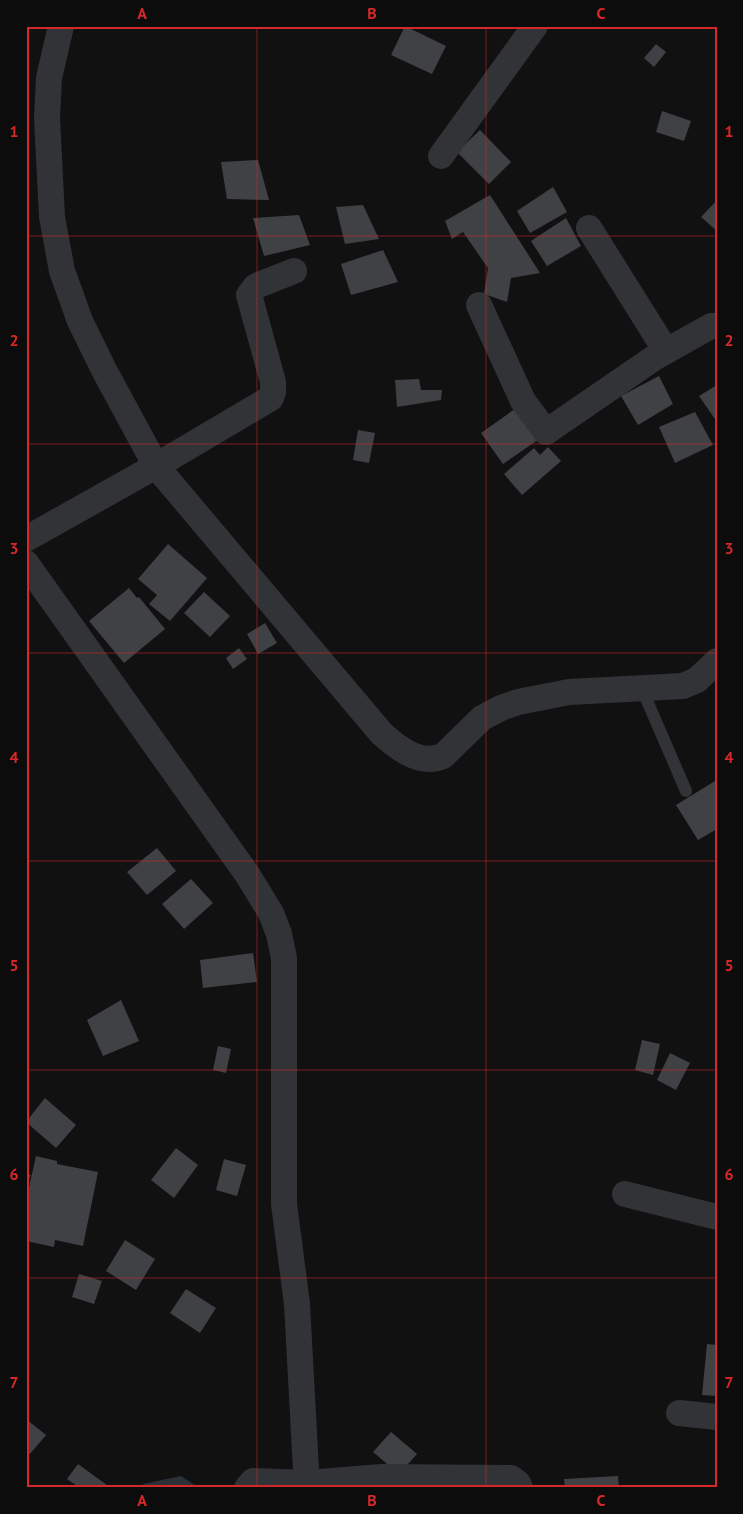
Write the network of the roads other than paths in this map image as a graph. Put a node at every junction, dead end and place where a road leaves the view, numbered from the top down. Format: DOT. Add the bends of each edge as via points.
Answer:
graph roads {
  1 [pos="61,26"];
  2 [pos="535,26"];
  3 [pos="441,156"];
  4 [pos="590,228"];
  5 [pos="294,271"];
  6 [pos="479,305"];
  7 [pos="717,326"];
  8 [pos="666,351"];
  9 [pos="156,466"];
  10 [pos="26,539"];
  11 [pos="26,563"];
  12 [pos="717,662"];
  13 [pos="642,688"];
  14 [pos="686,791"];
  15 [pos="625,1194"];
  16 [pos="717,1217"];
  17 [pos="679,1413"];
  18 [pos="717,1417"];
  19 [pos="307,1485"];
  20 [pos="247,1488"];
  21 [pos="520,1488"];
  1 -- 9 [label="street" via="49,78 47,118 52,217 62,271 80,321"];
  2 -- 3 [label="street"];
  4 -- 8 [label="street"];
  5 -- 9 [label="street" via="256,286 249,295 273,382 271,398"];
  6 -- 8 [label="street" via="523,402 546,432"];
  7 -- 8 [label="street" via="711,326"];
  9 -- 10 [label="street"];
  9 -- 13 [label="street" via="382,734 412,755 442,756 482,718 518,702 569,692"];
  11 -- 19 [label="street" via="247,874 280,934 284,958 284,1204 297,1304"];
  12 -- 13 [label="street" via="691,684 676,688"];
  13 -- 14 [label="lane"];
  15 -- 16 [label="street"];
  17 -- 18 [label="street"];
  19 -- 20 [label="street" via="253,1481"];
  19 -- 21 [label="street" via="382,1477 505,1477 514,1478"];
}
